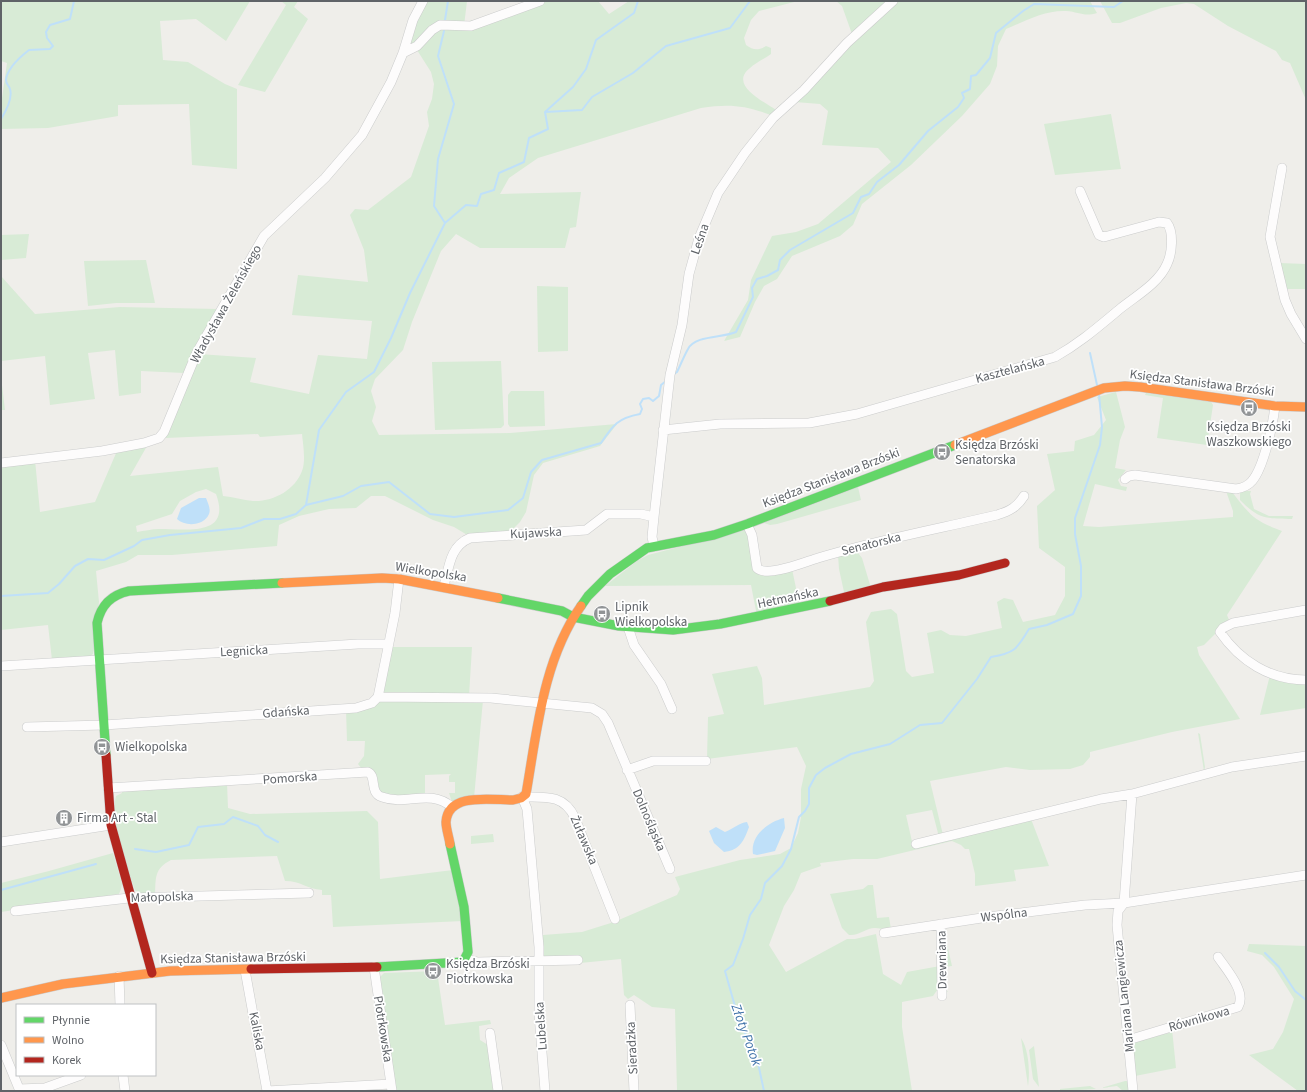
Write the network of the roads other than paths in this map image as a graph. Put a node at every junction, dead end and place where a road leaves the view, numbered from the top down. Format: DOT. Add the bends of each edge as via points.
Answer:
graph roads {
  1 [pos="423,1"];
  2 [pos="540,1"];
  3 [pos="893,1"];
  4 [pos="403,53"];
  5 [pos="1282,168"];
  6 [pos="1080,191"];
  7 [pos="1306,339"];
  8 [pos="1275,406"];
  9 [pos="1306,407"];
  10 [pos="663,430"];
  11 [pos="1,463"];
  12 [pos="1125,479"];
  13 [pos="1024,496"];
  14 [pos="654,517"];
  15 [pos="747,524"];
  16 [pos="654,546"];
  17 [pos="1005,563"];
  18 [pos="399,579"];
  19 [pos="444,586"];
  20 [pos="1306,610"];
  21 [pos="573,617"];
  22 [pos="628,627"];
  23 [pos="388,644"];
  24 [pos="99,660"];
  25 [pos="1,666"];
  26 [pos="1306,680"];
  27 [pos="378,697"];
  28 [pos="542,704"];
  29 [pos="672,709"];
  30 [pos="104,725"];
  31 [pos="27,727"];
  32 [pos="1306,756"];
  33 [pos="706,760"];
  34 [pos="628,770"];
  35 [pos="108,788"];
  36 [pos="1132,794"];
  37 [pos="522,797"];
  38 [pos="452,807"];
  39 [pos="111,825"];
  40 [pos="1,842"];
  41 [pos="916,844"];
  42 [pos="670,869"];
  43 [pos="1306,875"];
  44 [pos="309,893"];
  45 [pos="129,898"];
  46 [pos="1124,903"];
  47 [pos="15,911"];
  48 [pos="615,920"];
  49 [pos="941,924"];
  50 [pos="884,933"];
  51 [pos="1218,957"];
  52 [pos="466,959"];
  53 [pos="578,960"];
  54 [pos="539,961"];
  55 [pos="374,967"];
  56 [pos="245,970"];
  57 [pos="152,973"];
  58 [pos="119,976"];
  59 [pos="942,996"];
  60 [pos="1,998"];
  61 [pos="120,1004"];
  62 [pos="630,1005"];
  63 [pos="490,1033"];
  64 [pos="1128,1040"];
  65 [pos="1,1045"];
  66 [pos="78,1076"];
  67 [pos="124,1076"];
  68 [pos="392,1088"];
  69 [pos="19,1090"];
  70 [pos="125,1091"];
  71 [pos="267,1091"];
  72 [pos="498,1091"];
  73 [pos="545,1091"];
  74 [pos="634,1091"];
  75 [pos="1134,1091"];
  1 -- 4 [label="street, Władysława Żeleńskiego" via="413,20"];
  2 -- 4 [label="street" via="470,26 440,25 417,46"];
  3 -- 10 [label="street, Leśna" via="847,43 804,90 772,118 745,152 718,193 699,238 689,274"];
  4 -- 11 [label="street, Władysława Żeleńskiego" via="391,82 362,135 325,178 268,232 253,254 197,352 164,432 159,438 102,451"];
  5 -- 7 [label="street" via="1270,237 1286,300"];
  6 -- 10 [label="street, Kasztelańska" via="1099,234 1104,237 1159,222 1167,223 1171,232 1167,265 1145,289 1080,343 1054,357 857,414 809,423 720,424"];
  8 -- 9 [label="street, Księdza Stanisława Brzóski"];
  8 -- 12 [label="street" via="1273,422 1257,471 1251,482 1244,487 1236,489 1135,475"];
  8 -- 15 [label="street, Księdza Stanisława Brzóski" via="1140,387 1099,390"];
  10 -- 14 [label="street, Leśna"];
  13 -- 15 [label="street, Senatorska" via="1017,506 998,515 870,543 767,572 760,571 755,564 752,535"];
  14 -- 16 [label="street, Leśna"];
  14 -- 19 [label="street, Kujawska" via="641,514 607,514 586,530 470,538 459,544 454,551"];
  15 -- 16 [label="street, Księdza Stanisława Brzóski" via="714,535"];
  16 -- 21 [label="street, Księdza Stanisława Brzóski" via="636,554 610,574 588,596"];
  17 -- 22 [label="street, Hetmańska" via="959,575 891,585 820,604 720,624 673,630"];
  18 -- 19 [label="street, Wielkopolska"];
  18 -- 23 [label="street"];
  18 -- 24 [label="street, Wielkopolska" via="120,593 106,601 98,614"];
  19 -- 21 [label="street, Wielkopolska" via="562,611"];
  20 -- 26 [label="street" via="1233,623 1220,632 1232,648 1251,664 1280,677"];
  21 -- 22 [label="street, Hetmańska"];
  21 -- 28 [label="street, Księdza Stanisława Brzóski" via="558,649"];
  22 -- 29 [label="street" via="634,645 661,684"];
  23 -- 24 [label="street, Legnicka" via="350,644"];
  23 -- 27 [label="street"];
  24 -- 25 [label="street"];
  24 -- 30 [label="street, Wielkopolska"];
  27 -- 28 [label="street, Gdańska" via="491,698"];
  27 -- 30 [label="street, Gdańska" via="372,703 356,708"];
  28 -- 34 [label="street, Dolnośląska" via="592,708 602,714 608,722"];
  28 -- 37 [label="street, Księdza Stanisława Brzóski" via="528,788"];
  30 -- 31 [label="street, Gdańska"];
  30 -- 35 [label="street, Wielkopolska"];
  32 -- 36 [label="street" via="1232,767"];
  33 -- 34 [label="street" via="653,762"];
  34 -- 42 [label="street, Dolnośląska"];
  35 -- 38 [label="street, Pomorska" via="368,772 372,776 375,791 382,797 433,798 442,800"];
  35 -- 39 [label="street, Wielkopolska"];
  36 -- 41 [label="street" via="1101,799"];
  36 -- 46 [label="street"];
  37 -- 38 [label="street" via="513,800 463,801"];
  37 -- 48 [label="street, Żuławska" via="551,798 569,807 576,818"];
  37 -- 54 [label="street" via="528,809"];
  38 -- 52 [label="street" via="447,814 446,823 464,907 468,947"];
  39 -- 40 [label="street"];
  39 -- 45 [label="street, Wielkopolska"];
  43 -- 46 [label="street, Wspólna"];
  44 -- 45 [label="street, Małopolska"];
  45 -- 47 [label="street, Małopolska"];
  45 -- 57 [label="street, Wielkopolska"];
  46 -- 49 [label="street, Wspólna"];
  46 -- 64 [label="street, Mariana Langiewicza" via="1118,911 1117,925"];
  49 -- 50 [label="street, Wspólna"];
  49 -- 59 [label="street, Drewniana"];
  51 -- 64 [label="street, Równikowa" via="1237,987 1240,1001 1238,1007"];
  52 -- 54 [label="street, Księdza Stanisława Brzóski" via="478,962"];
  52 -- 55 [label="street, Księdza Stanisława Brzóski" via="460,963"];
  53 -- 54 [label="street"];
  54 -- 73 [label="street, Lubelska" via="539,1014"];
  55 -- 56 [label="street, Księdza Stanisława Brzóski"];
  55 -- 68 [label="street, Piotrkowska"];
  56 -- 57 [label="street, Księdza Stanisława Brzóski"];
  56 -- 71 [label="street, Kaliska"];
  57 -- 58 [label="street, Księdza Stanisława Brzóski"];
  58 -- 60 [label="street, Księdza Stanisława Brzóski" via="63,984"];
  58 -- 61 [label="street"];
  62 -- 74 [label="street, Sieradzka"];
  63 -- 72 [label="street"];
  64 -- 75 [label="street, Mariana Langiewicza"];
  65 -- 69 [label="street"];
  66 -- 69 [label="street" via="45,1088"];
  67 -- 70 [label="street"];
  68 -- 71 [label="street"];
}
